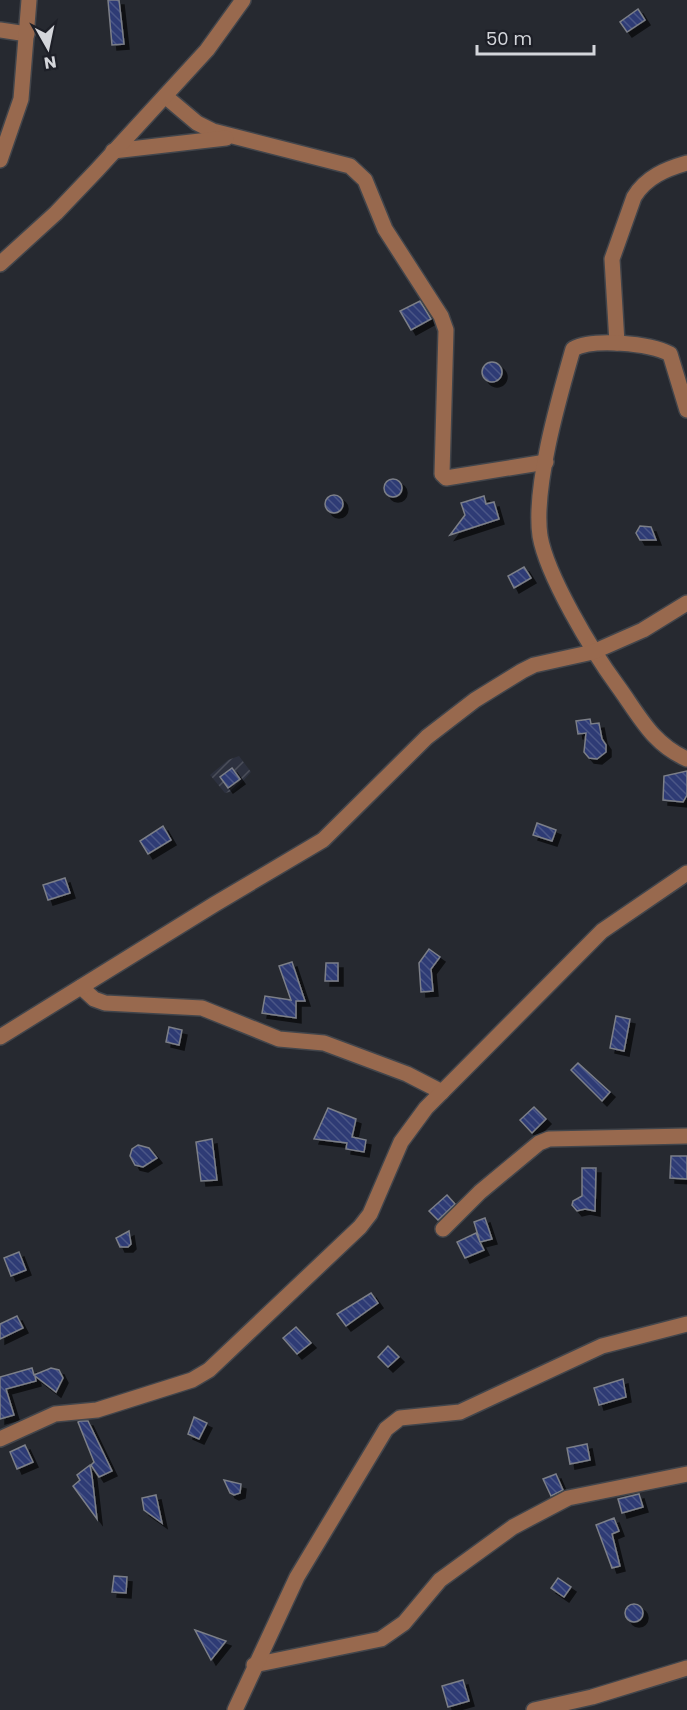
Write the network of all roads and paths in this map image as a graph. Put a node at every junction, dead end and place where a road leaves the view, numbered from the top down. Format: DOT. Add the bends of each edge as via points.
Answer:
graph roads {
  1 [pos="29,0"];
  2 [pos="243,0"];
  3 [pos="0,30"];
  4 [pos="27,34"];
  5 [pos="165,96"];
  6 [pos="231,137"];
  7 [pos="113,151"];
  8 [pos="0,160"];
  9 [pos="687,164"];
  10 [pos="0,264"];
  11 [pos="616,343"];
  12 [pos="687,410"];
  13 [pos="546,462"];
  14 [pos="687,603"];
  15 [pos="594,652"];
  16 [pos="687,759"];
  17 [pos="687,873"];
  18 [pos="81,987"];
  19 [pos="0,1037"];
  20 [pos="442,1092"];
  21 [pos="687,1136"];
  22 [pos="443,1229"];
  23 [pos="687,1324"];
  24 [pos="0,1439"];
  25 [pos="687,1474"];
  26 [pos="254,1665"];
  27 [pos="687,1668"];
  28 [pos="235,1710"];
  29 [pos="534,1710"];
  1 -- 4 [label="street"];
  2 -- 5 [label="street" via="207,50"];
  3 -- 4 [label="street"];
  4 -- 8 [label="street" via="21,99"];
  5 -- 6 [label="street" via="198,123"];
  5 -- 7 [label="street"];
  6 -- 7 [label="street"];
  6 -- 13 [label="street" via="350,166 365,180 385,229 446,330 442,474 446,478"];
  7 -- 10 [label="street" via="56,213"];
  9 -- 11 [label="street" via="662,171 639,188 634,197 612,260"];
  11 -- 12 [label="street" via="670,354"];
  11 -- 13 [label="street" via="589,342 573,349"];
  13 -- 15 [label="street" via="540,535 546,557"];
  14 -- 15 [label="street" via="643,630"];
  15 -- 16 [label="street" via="660,745"];
  15 -- 18 [label="street" via="534,665 475,700 427,737 323,840"];
  17 -- 20 [label="street" via="602,931"];
  18 -- 19 [label="street"];
  18 -- 20 [label="street" via="105,1003 202,1008 279,1039 324,1043 407,1074"];
  20 -- 24 [label="street" via="401,1142 370,1214 360,1227 209,1370 192,1380 97,1410 55,1414"];
  21 -- 22 [label="street" via="549,1139 480,1192"];
  23 -- 26 [label="street" via="602,1346 460,1412 394,1421 297,1577"];
  25 -- 26 [label="street" via="552,1504 440,1580 404,1623 381,1639"];
  26 -- 28 [label="street"];
  27 -- 29 [label="street"];
}
